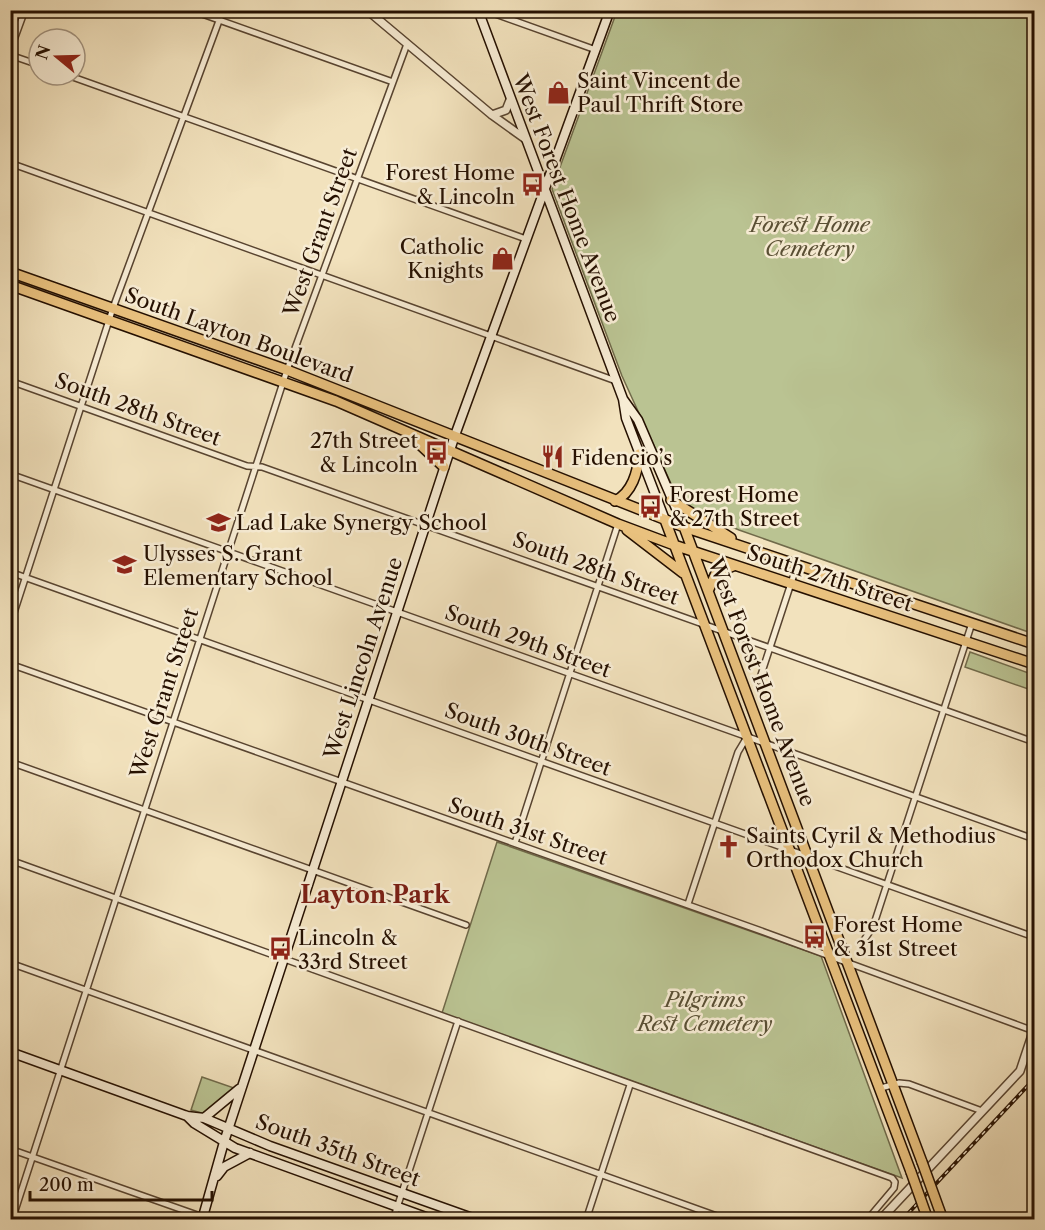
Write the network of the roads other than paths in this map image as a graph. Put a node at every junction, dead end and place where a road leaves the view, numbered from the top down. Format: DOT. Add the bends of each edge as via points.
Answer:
graph roads {
  1 [pos="26,10"];
  2 [pos="191,10"];
  3 [pos="223,10"];
  4 [pos="610,10"];
  5 [pos="370,11"];
  6 [pos="479,12"];
  7 [pos="219,20"];
  8 [pos="407,44"];
  9 [pos="596,50"];
  10 [pos="10,51"];
  11 [pos="10,55"];
  12 [pos="27,61"];
  13 [pos="87,82"];
  14 [pos="393,82"];
  15 [pos="510,100"];
  16 [pos="492,115"];
  17 [pos="184,116"];
  18 [pos="524,138"];
  19 [pos="10,163"];
  20 [pos="358,179"];
  21 [pos="543,190"];
  22 [pos="148,212"];
  23 [pos="526,239"];
  24 [pos="10,272"];
  25 [pos="323,275"];
  26 [pos="10,285"];
  27 [pos="113,308"];
  28 [pos="109,321"];
  29 [pos="490,337"];
  30 [pos="286,370"];
  31 [pos="10,381"];
  32 [pos="616,381"];
  33 [pos="282,382"];
  34 [pos="623,399"];
  35 [pos="81,406"];
  36 [pos="406,431"];
  37 [pos="454,438"];
  38 [pos="450,450"];
  39 [pos="639,454"];
  40 [pos="255,467"];
  41 [pos="444,467"];
  42 [pos="10,474"];
  43 [pos="54,489"];
  44 [pos="672,500"];
  45 [pos="615,501"];
  46 [pos="665,520"];
  47 [pos="618,524"];
  48 [pos="425,525"];
  49 [pos="684,527"];
  50 [pos="674,545"];
  51 [pos="746,548"];
  52 [pos="227,551"];
  53 [pos="694,551"];
  54 [pos="797,565"];
  55 [pos="734,566"];
  56 [pos="10,572"];
  57 [pos="686,574"];
  58 [pos="26,578"];
  59 [pos="791,584"];
  60 [pos="598,587"];
  61 [pos="709,589"];
  62 [pos="397,612"];
  63 [pos="973,621"];
  64 [pos="705,625"];
  65 [pos="10,626"];
  66 [pos="725,632"];
  67 [pos="199,638"];
  68 [pos="966,640"];
  69 [pos="1035,644"];
  70 [pos="770,648"];
  71 [pos="10,664"];
  72 [pos="1035,664"];
  73 [pos="570,674"];
  74 [pos="759,681"];
  75 [pos="368,699"];
  76 [pos="943,709"];
  77 [pos="172,722"];
  78 [pos="747,737"];
  79 [pos="1035,742"];
  80 [pos="766,744"];
  81 [pos="541,761"];
  82 [pos="10,762"];
  83 [pos="341,783"];
  84 [pos="915,796"];
  85 [pos="144,812"];
  86 [pos="714,823"];
  87 [pos="1035,839"];
  88 [pos="515,843"];
  89 [pos="790,850"];
  90 [pos="809,856"];
  91 [pos="10,860"];
  92 [pos="314,871"];
  93 [pos="886,883"];
  94 [pos="115,899"];
  95 [pos="688,904"];
  96 [pos="466,925"];
  97 [pos="1035,937"];
  98 [pos="864,940"];
  99 [pos="830,956"];
  100 [pos="286,959"];
  101 [pos="10,963"];
  102 [pos="849,964"];
  103 [pos="86,990"];
  104 [pos="458,1021"];
  105 [pos="1034,1030"];
  106 [pos="254,1050"];
  107 [pos="10,1052"];
  108 [pos="61,1071"];
  109 [pos="243,1084"];
  110 [pos="893,1084"];
  111 [pos="630,1085"];
  112 [pos="881,1088"];
  113 [pos="982,1111"];
  114 [pos="428,1112"];
  115 [pos="187,1116"];
  116 [pos="204,1118"];
  117 [pos="229,1129"];
  118 [pos="224,1142"];
  119 [pos="10,1149"];
  120 [pos="249,1153"];
  121 [pos="32,1157"];
  122 [pos="601,1173"];
  123 [pos="213,1181"];
  124 [pos="402,1193"];
  125 [pos="397,1206"];
  126 [pos="202,1218"];
  127 [pos="12,1220"];
  128 [pos="393,1220"];
  129 [pos="434,1220"];
  130 [pos="478,1220"];
  131 [pos="586,1220"];
  132 [pos="728,1220"];
  133 [pos="867,1220"];
  134 [pos="880,1220"];
  135 [pos="928,1220"];
  136 [pos="943,1220"];
  1 -- 10 [label="street"];
  2 -- 7 [label="street"];
  3 -- 7 [label="street"];
  4 -- 9 [label="main road, West Lincoln Avenue"];
  5 -- 8 [label="street"];
  6 -- 9 [label="street" via="487,11"];
  6 -- 15 [label="main road, West Forest Home Avenue"];
  7 -- 14 [label="street"];
  7 -- 17 [label="street"];
  8 -- 14 [label="street, West Grant Street"];
  8 -- 16 [label="street"];
  9 -- 21 [label="main road, West Lincoln Avenue"];
  11 -- 12 [label="street"];
  13 -- 17 [label="street"];
  14 -- 20 [label="street, West Grant Street"];
  15 -- 16 [label="street" via="506,110"];
  15 -- 18 [label="main road, West Forest Home Avenue"];
  16 -- 18 [label="street"];
  17 -- 20 [label="street"];
  17 -- 22 [label="street"];
  18 -- 21 [label="main road, West Forest Home Avenue"];
  19 -- 22 [label="street"];
  20 -- 23 [label="street"];
  20 -- 25 [label="street, West Grant Street"];
  21 -- 23 [label="main road, West Lincoln Avenue"];
  21 -- 32 [label="main road, West Forest Home Avenue"];
  22 -- 25 [label="street"];
  22 -- 27 [label="street"];
  23 -- 29 [label="main road, West Lincoln Avenue"];
  24 -- 27 [label="main road, South Layton Boulevard"];
  25 -- 29 [label="street"];
  25 -- 30 [label="street, West Grant Street"];
  26 -- 28 [label="main road, South Layton Boulevard"];
  27 -- 28 [label="street"];
  27 -- 30 [label="main road, South Layton Boulevard"];
  28 -- 33 [label="main road, South Layton Boulevard"];
  28 -- 35 [label="street"];
  29 -- 32 [label="street"];
  29 -- 37 [label="main road, West Lincoln Avenue"];
  30 -- 33 [label="street, West Grant Street"];
  30 -- 37 [label="main road, South Layton Boulevard"];
  31 -- 35 [label="street, South 28th Street"];
  32 -- 34 [label="main road, West Forest Home Avenue"];
  33 -- 36 [label="main road, South Layton Boulevard"];
  33 -- 40 [label="street, West Grant Street"];
  34 -- 39 [label="main road, West Forest Home Avenue"];
  34 -- 44 [label="main road, West Forest Home Avenue" via="638,420"];
  35 -- 40 [label="street, South 28th Street"];
  35 -- 43 [label="street"];
  36 -- 38 [label="main road, South Layton Boulevard"];
  36 -- 41 [label="main road"];
  37 -- 38 [label="main road, West Lincoln Avenue"];
  37 -- 45 [label="main road, South 27th Street"];
  38 -- 41 [label="main road, West Lincoln Avenue"];
  38 -- 47 [label="main road, South 27th Street"];
  39 -- 45 [label="main road" via="629,489"];
  39 -- 46 [label="main road, West Forest Home Avenue"];
  40 -- 48 [label="street, South 28th Street"];
  40 -- 52 [label="street, West Grant Street"];
  41 -- 48 [label="main road, West Lincoln Avenue"];
  42 -- 43 [label="street, South 29th Street"];
  43 -- 52 [label="street, South 29th Street"];
  43 -- 58 [label="street"];
  44 -- 49 [label="main road, West Forest Home Avenue"];
  44 -- 51 [label="main road"];
  45 -- 46 [label="main road, South 27th Street"];
  46 -- 49 [label="main road, South 27th Street"];
  46 -- 50 [label="main road, West Forest Home Avenue"];
  47 -- 50 [label="main road, South 27th Street"];
  47 -- 57 [label="main road"];
  47 -- 60 [label="street"];
  48 -- 60 [label="street, South 28th Street"];
  48 -- 62 [label="main road, West Lincoln Avenue"];
  49 -- 51 [label="main road, South 27th Street"];
  49 -- 53 [label="main road, West Forest Home Avenue"];
  50 -- 53 [label="main road, South 27th Street"];
  50 -- 57 [label="main road, West Forest Home Avenue"];
  51 -- 54 [label="main road, South 27th Street"];
  52 -- 62 [label="street, South 29th Street"];
  52 -- 67 [label="street, West Grant Street"];
  53 -- 55 [label="main road, South 27th Street"];
  53 -- 61 [label="main road, West Forest Home Avenue"];
  54 -- 59 [label="street"];
  54 -- 63 [label="main road, South 27th Street"];
  55 -- 59 [label="main road, South 27th Street"];
  55 -- 61 [label="main road" via="716,573"];
  56 -- 58 [label="street, South 30th Street"];
  57 -- 64 [label="main road, West Forest Home Avenue"];
  58 -- 65 [label="street"];
  58 -- 67 [label="street, South 30th Street"];
  59 -- 68 [label="main road, South 27th Street"];
  59 -- 70 [label="street"];
  60 -- 64 [label="street, South 28th Street"];
  60 -- 73 [label="street"];
  61 -- 66 [label="main road, West Forest Home Avenue"];
  62 -- 73 [label="street, South 29th Street"];
  62 -- 75 [label="main road, West Lincoln Avenue"];
  63 -- 68 [label="street"];
  63 -- 69 [label="main road, South 27th Street"];
  64 -- 66 [label="street, South 28th Street"];
  64 -- 78 [label="main road, West Forest Home Avenue"];
  66 -- 70 [label="street, South 28th Street"];
  66 -- 80 [label="main road, West Forest Home Avenue"];
  67 -- 75 [label="street, South 30th Street"];
  67 -- 77 [label="street, West Grant Street"];
  68 -- 72 [label="main road, South 27th Street"];
  68 -- 76 [label="street"];
  70 -- 74 [label="street"];
  70 -- 76 [label="street, South 28th Street"];
  71 -- 77 [label="street, South 31st Street"];
  73 -- 78 [label="street, South 29th Street"];
  73 -- 81 [label="street"];
  75 -- 81 [label="street, South 30th Street"];
  75 -- 83 [label="main road, West Lincoln Avenue"];
  76 -- 79 [label="street, South 28th Street"];
  76 -- 84 [label="street"];
  77 -- 83 [label="street, South 31st Street"];
  77 -- 85 [label="street, West Grant Street"];
  78 -- 80 [label="street, South 29th Street"];
  78 -- 86 [label="street" via="738,752"];
  78 -- 89 [label="main road, West Forest Home Avenue"];
  80 -- 84 [label="street, South 29th Street"];
  80 -- 90 [label="main road, West Forest Home Avenue"];
  81 -- 86 [label="street, South 30th Street"];
  81 -- 88 [label="street"];
  82 -- 85 [label="street"];
  83 -- 88 [label="street, South 31st Street"];
  83 -- 92 [label="main road, West Lincoln Avenue"];
  84 -- 87 [label="street, South 29th Street"];
  84 -- 93 [label="street"];
  85 -- 92 [label="street"];
  85 -- 94 [label="street, West Grant Street"];
  86 -- 89 [label="street, South 30th Street"];
  86 -- 95 [label="street"];
  88 -- 95 [label="street, South 31st Street"];
  89 -- 90 [label="street, South 30th Street"];
  89 -- 99 [label="main road, West Forest Home Avenue"];
  90 -- 93 [label="street, South 30th Street"];
  90 -- 102 [label="main road, West Forest Home Avenue"];
  91 -- 94 [label="street"];
  92 -- 96 [label="street"];
  92 -- 100 [label="main road, West Lincoln Avenue"];
  93 -- 97 [label="street, South 30th Street"];
  93 -- 98 [label="street" via="872,932"];
  94 -- 100 [label="street"];
  94 -- 103 [label="street, West Grant Street"];
  95 -- 99 [label="street, South 31st Street"];
  99 -- 102 [label="street, South 31st Street"];
  99 -- 112 [label="main road, West Forest Home Avenue"];
  100 -- 104 [label="street"];
  100 -- 106 [label="main road, West Lincoln Avenue"];
  101 -- 103 [label="street"];
  102 -- 105 [label="street, South 31st Street"];
  102 -- 110 [label="main road, West Forest Home Avenue"];
  103 -- 106 [label="street"];
  103 -- 108 [label="street, West Grant Street"];
  104 -- 111 [label="street"];
  104 -- 114 [label="street"];
  105 -- 113 [label="street" via="1020,1071"];
  106 -- 109 [label="main road, West Lincoln Avenue"];
  106 -- 114 [label="street"];
  107 -- 108 [label="main road, South 35th Street"];
  108 -- 115 [label="main road, South 35th Street"];
  108 -- 121 [label="street, West Grant Street"];
  109 -- 116 [label="main road"];
  109 -- 117 [label="main road, West Lincoln Avenue"];
  110 -- 112 [label="street"];
  110 -- 113 [label="street" via="909,1084"];
  110 -- 136 [label="main road, West Forest Home Avenue, bridge"];
  111 -- 122 [label="street"];
  111 -- 133 [label="street" via="892,1178 894,1188"];
  112 -- 135 [label="main road, West Forest Home Avenue, bridge"];
  113 -- 134 [label="street"];
  114 -- 122 [label="street"];
  114 -- 124 [label="street"];
  115 -- 116 [label="main road, South 35th Street"];
  115 -- 118 [label="main road, South 35th Street"];
  116 -- 117 [label="main road, South 35th Street"];
  117 -- 118 [label="main road, West Lincoln Avenue"];
  117 -- 124 [label="main road, South 35th Street"];
  118 -- 120 [label="main road, South 35th Street"];
  118 -- 123 [label="main road, West Lincoln Avenue"];
  119 -- 121 [label="street"];
  120 -- 123 [label="main road" via="224,1167"];
  120 -- 125 [label="main road, South 35th Street"];
  121 -- 126 [label="street"];
  121 -- 127 [label="street, West Grant Street"];
  122 -- 131 [label="street"];
  122 -- 132 [label="street"];
  123 -- 126 [label="main road, West Lincoln Avenue"];
  124 -- 125 [label="street"];
  124 -- 130 [label="main road, South 35th Street"];
  125 -- 128 [label="street"];
  125 -- 129 [label="main road, South 35th Street"];
}
